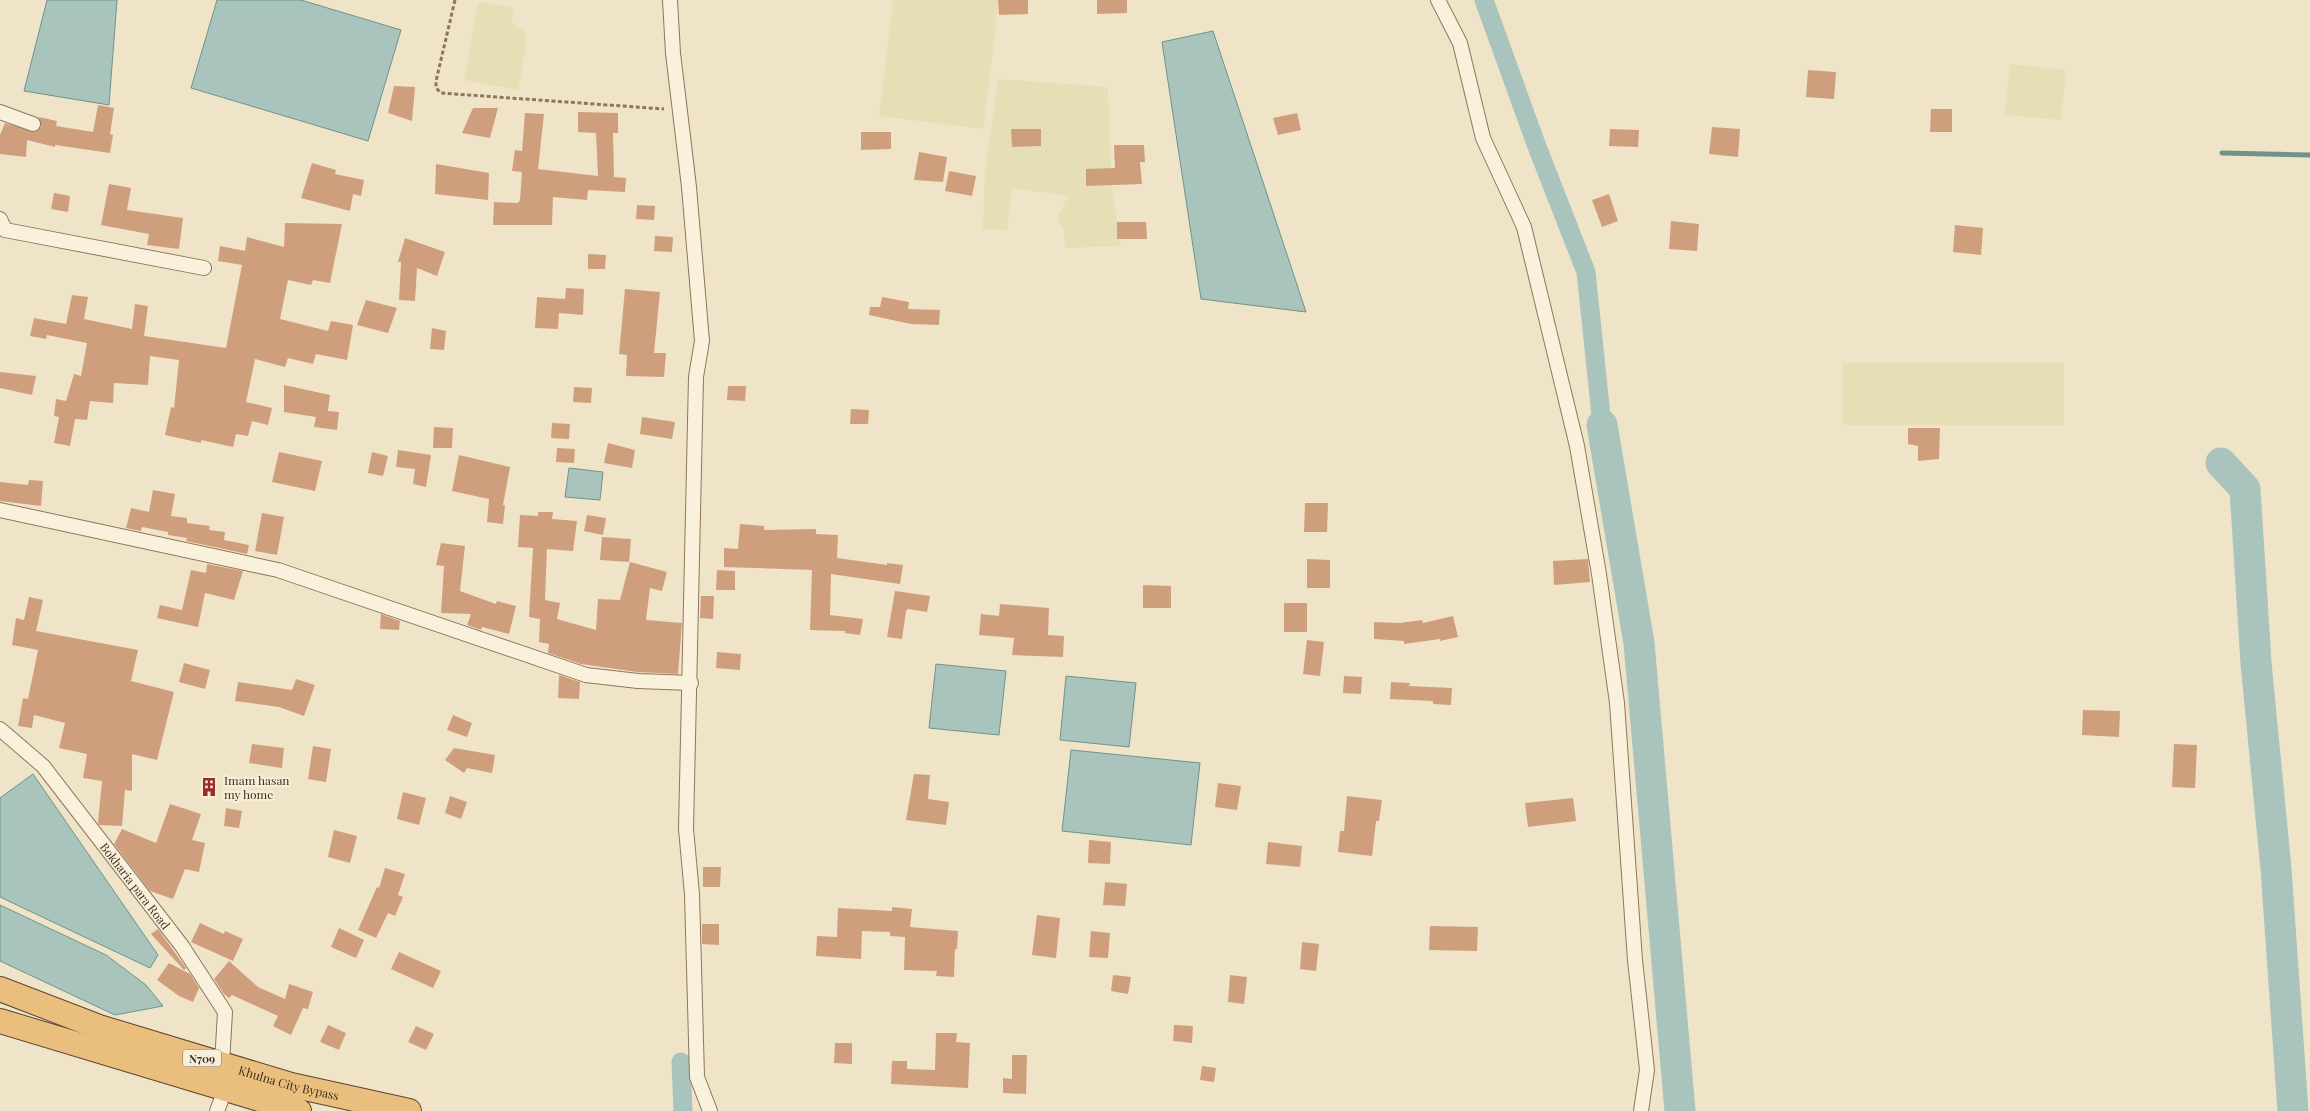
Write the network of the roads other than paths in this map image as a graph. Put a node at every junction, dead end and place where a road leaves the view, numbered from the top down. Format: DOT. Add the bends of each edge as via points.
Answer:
graph roads {
  1 [pos="670,0"];
  2 [pos="1438,0"];
  3 [pos="0,112"];
  4 [pos="33,124"];
  5 [pos="0,219"];
  6 [pos="204,268"];
  7 [pos="0,510"];
  8 [pos="690,683"];
  9 [pos="0,729"];
  10 [pos="0,989"];
  11 [pos="0,1021"];
  12 [pos="222,1064"];
  13 [pos="221,1100"];
  14 [pos="299,1111"];
  15 [pos="409,1111"];
  16 [pos="710,1111"];
  17 [pos="1641,1111"];
  1 -- 8 [label="street" via="702,341 696,377"];
  2 -- 17 [label="street" via="1460,43 1483,138 1524,227 1577,446 1617,703 1633,942 1647,1070"];
  3 -- 4 [label="street"];
  5 -- 6 [label="street" via="5,230"];
  7 -- 8 [label="street" via="278,570 586,675"];
  8 -- 16 [label="street" via="686,829 692,894 696,1076"];
  9 -- 12 [label="street, Bokharia para Road" via="43,766 182,946 225,1012"];
  10 -- 12 [label="highway, Khulna City Bypass / N709" via="99,1027"];
  11 -- 13 [label="highway, Khulna City Bypass / N709"];
  12 -- 15 [label="highway, Khulna City Bypass / N709" via="290,1084"];
  13 -- 14 [label="highway, Khulna City Bypass / N709"];
}
